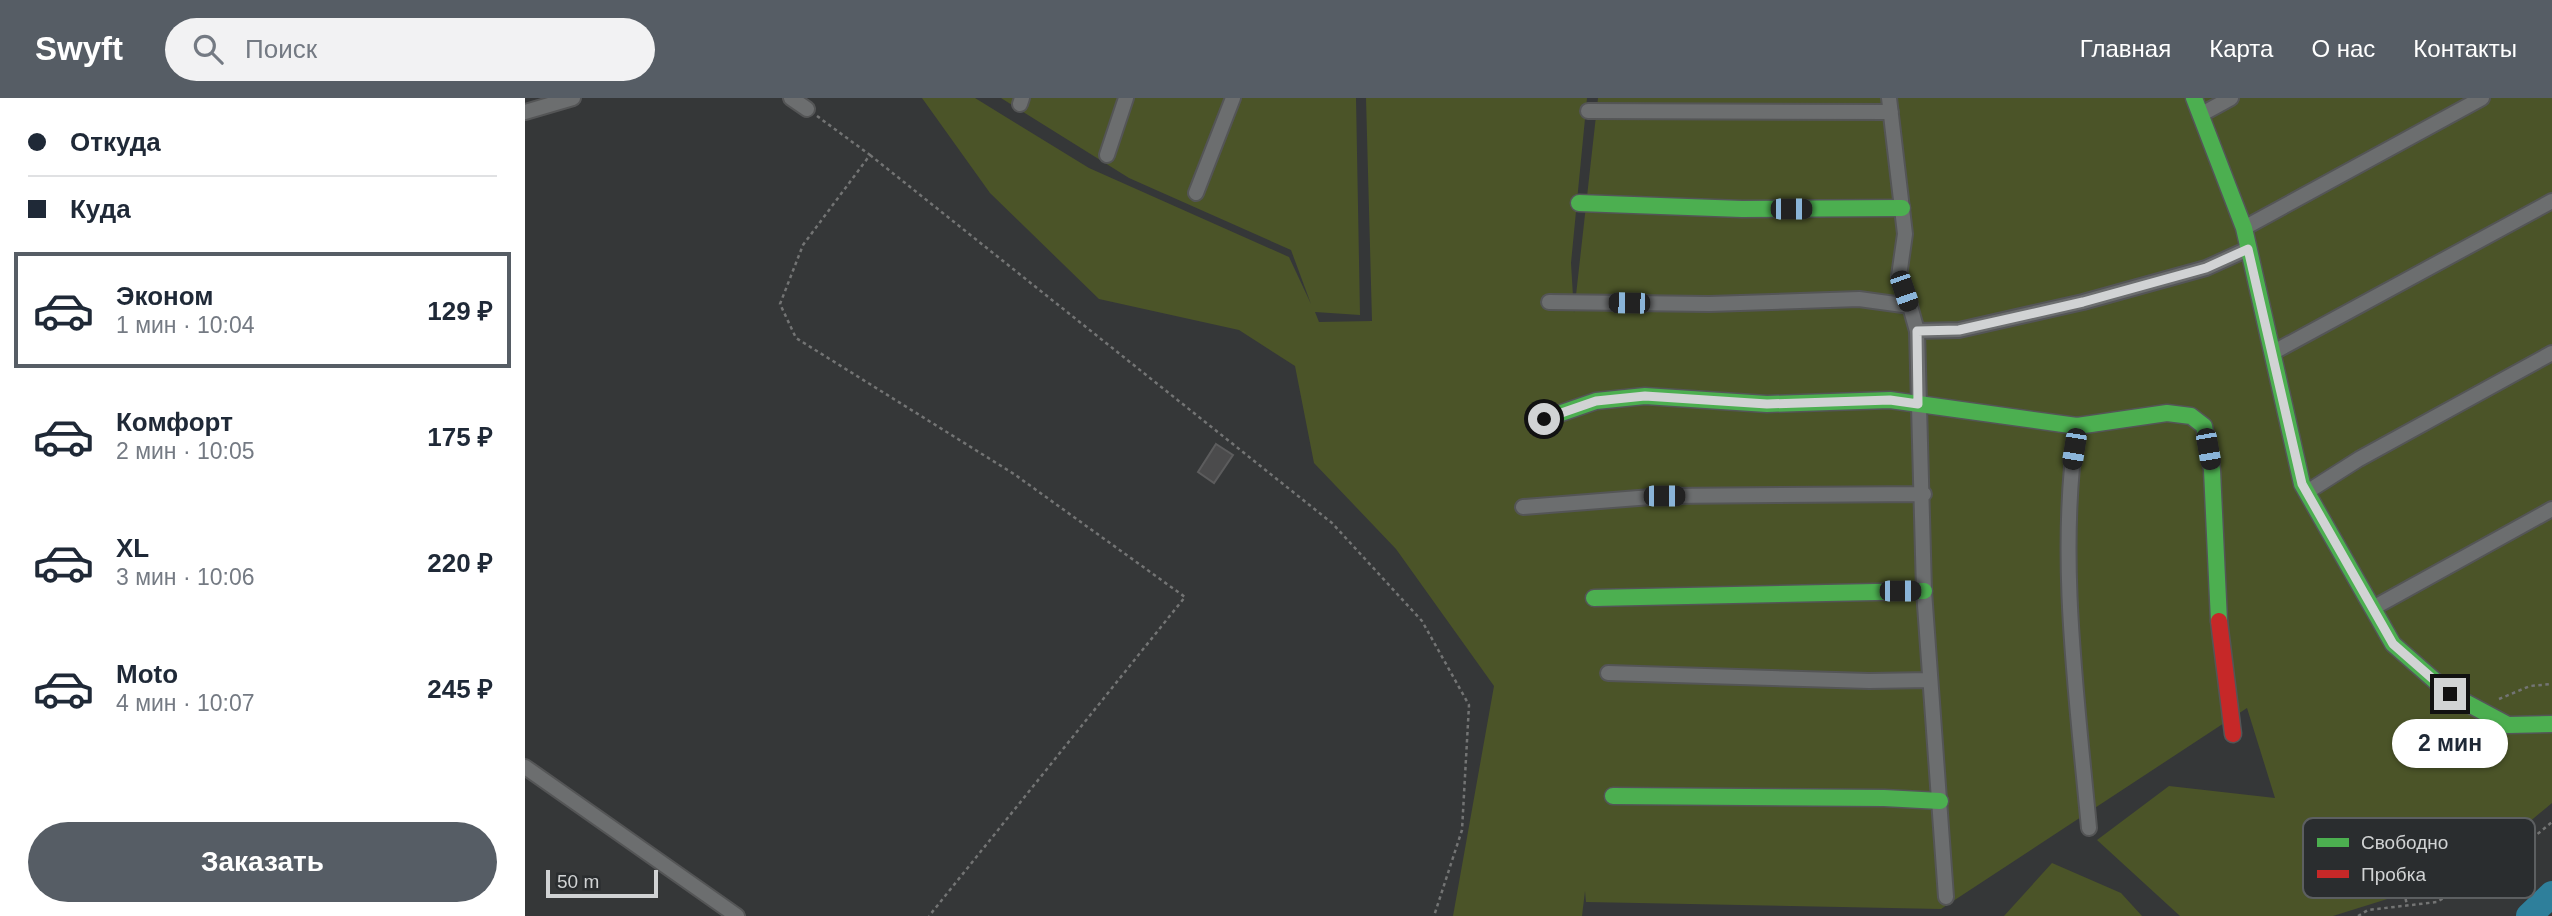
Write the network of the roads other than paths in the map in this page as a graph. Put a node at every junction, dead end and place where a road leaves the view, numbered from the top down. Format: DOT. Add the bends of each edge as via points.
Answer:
graph roads {
  1 [pos="573,98"];
  2 [pos="791,98"];
  3 [pos="1126,98"];
  4 [pos="1233,98"];
  5 [pos="2194,98"];
  6 [pos="2231,98"];
  7 [pos="2482,98"];
  8 [pos="1890,105"];
  9 [pos="807,108"];
  10 [pos="1588,111"];
  11 [pos="525,112"];
  12 [pos="2200,115"];
  13 [pos="1107,155"];
  14 [pos="1196,193"];
  15 [pos="2552,201"];
  16 [pos="1579,203"];
  17 [pos="1902,208"];
  18 [pos="2244,228"];
  19 [pos="2248,249"];
  20 [pos="1549,302"];
  21 [pos="1910,306"];
  22 [pos="1917,331"];
  23 [pos="2552,352"];
  24 [pos="2272,353"];
  25 [pos="1918,404"];
  26 [pos="1544,419"];
  27 [pos="2077,426"];
  28 [pos="2307,492"];
  29 [pos="1924,494"];
  30 [pos="1523,507"];
  31 [pos="2552,509"];
  32 [pos="1924,590"];
  33 [pos="1594,598"];
  34 [pos="2373,608"];
  35 [pos="1608,673"];
  36 [pos="1930,680"];
  37 [pos="2552,724"];
  38 [pos="2233,734"];
  39 [pos="525,767"];
  40 [pos="1613,796"];
  41 [pos="1940,801"];
  42 [pos="2088,828"];
  43 [pos="1946,897"];
  44 [pos="737,916"];
  1 -- 11 [label="street"];
  2 -- 9 [label="street"];
  3 -- 13 [label="street"];
  4 -- 14 [label="street"];
  5 -- 12 [label="street"];
  6 -- 12 [label="street"];
  7 -- 18 [label="street"];
  8 -- 10 [label="street"];
  8 -- 17 [label="street"];
  12 -- 18 [label="street"];
  15 -- 24 [label="street"];
  16 -- 17 [label="street"];
  17 -- 21 [label="street" via="1905,234 1899,276"];
  18 -- 19 [label="street"];
  19 -- 22 [label="street" via="2206,268 2083,302 1959,330"];
  19 -- 24 [label="street"];
  20 -- 21 [label="street" via="1709,304 1859,299"];
  21 -- 22 [label="street"];
  22 -- 25 [label="street"];
  23 -- 28 [label="street"];
  24 -- 28 [label="street"];
  25 -- 26 [label="street" via="1890,400 1767,404 1645,396 1596,401"];
  25 -- 27 [label="street"];
  25 -- 29 [label="street"];
  27 -- 38 [label="street" via="2167,413 2191,416 2204,426 2212,470 2220,640"];
  27 -- 42 [label="street" via="2070,471 2072,648"];
  28 -- 34 [label="street"];
  29 -- 30 [label="street" via="1664,496"];
  29 -- 32 [label="street"];
  31 -- 34 [label="street"];
  32 -- 33 [label="street"];
  32 -- 36 [label="street"];
  34 -- 37 [label="street" via="2393,644 2450,694 2508,725"];
  35 -- 36 [label="street"];
  36 -- 41 [label="street"];
  39 -- 44 [label="street"];
  40 -- 41 [label="street"];
  41 -- 43 [label="street"];
}
